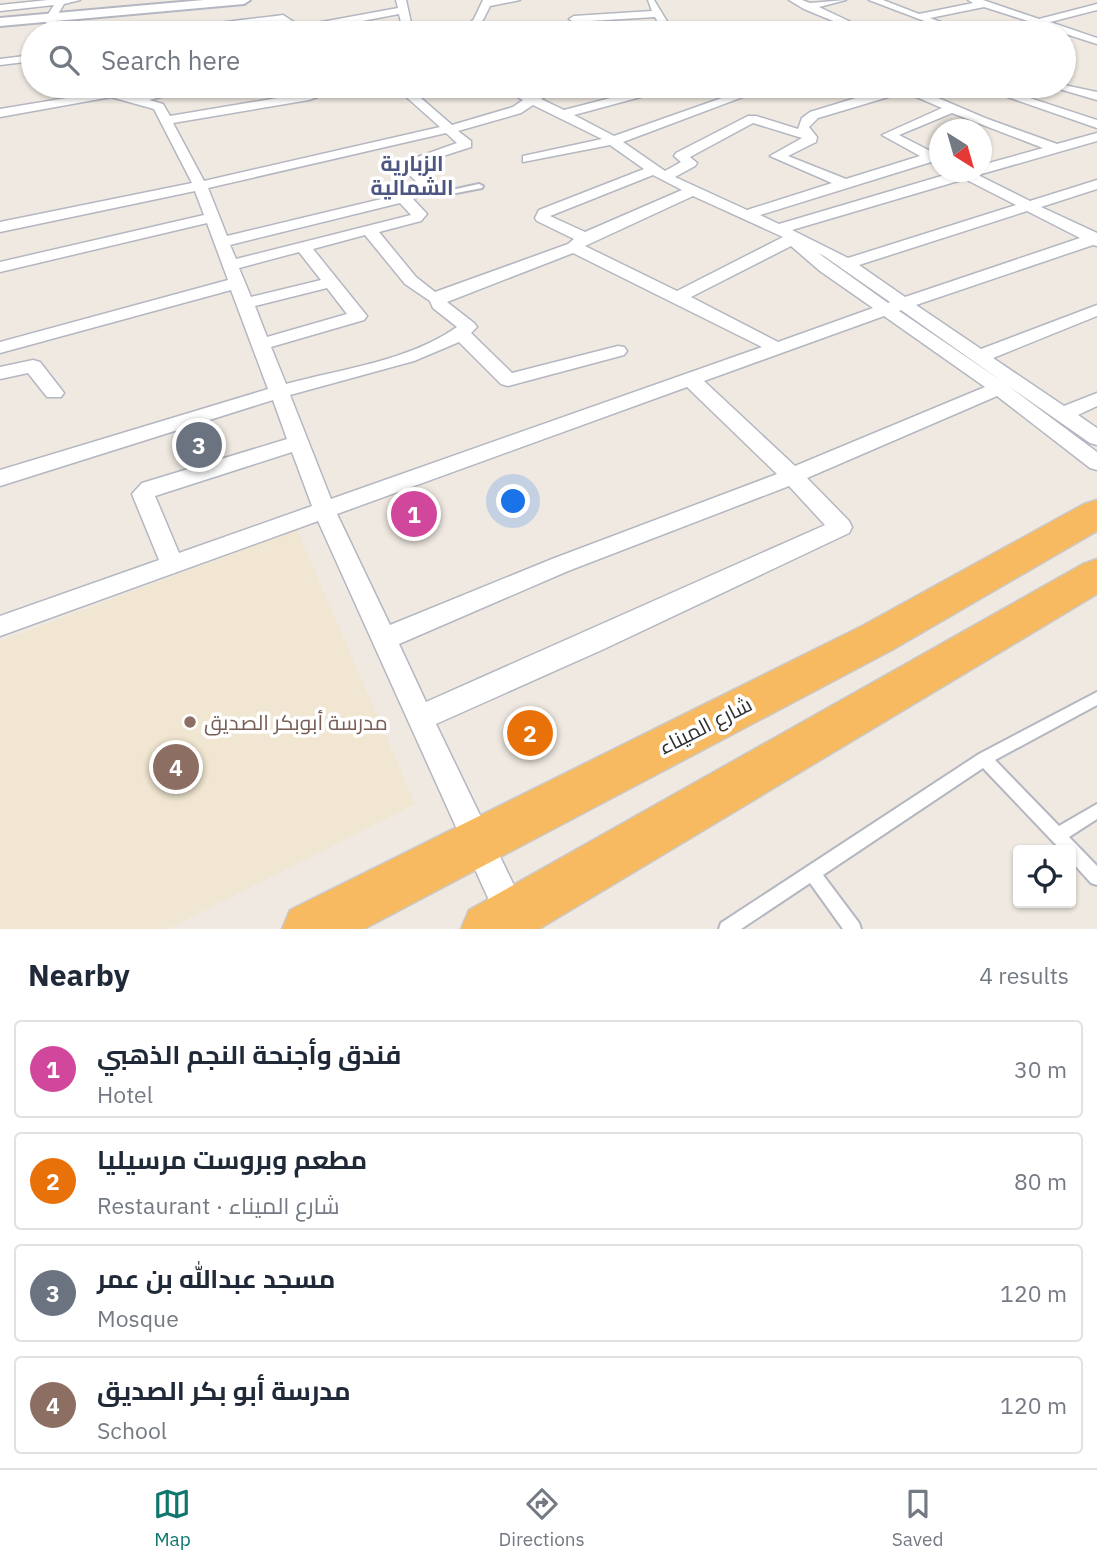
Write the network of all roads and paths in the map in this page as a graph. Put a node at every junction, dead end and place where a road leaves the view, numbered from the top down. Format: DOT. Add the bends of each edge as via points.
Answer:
graph roads {
  1 [pos="75,0"];
  2 [pos="239,0"];
  3 [pos="515,0"];
  4 [pos="650,0"];
  5 [pos="794,0"];
  6 [pos="841,0"];
  7 [pos="874,0"];
  8 [pos="1083,0"];
  9 [pos="61,1"];
  10 [pos="488,1"];
  11 [pos="978,2"];
  12 [pos="403,5"];
  13 [pos="1097,6"];
  14 [pos="172,7"];
  15 [pos="807,7"];
  16 [pos="0,8"];
  17 [pos="659,14"];
  18 [pos="918,17"];
  19 [pos="50,19"];
  20 [pos="574,19"];
  21 [pos="178,21"];
  22 [pos="263,21"];
  23 [pos="286,21"];
  24 [pos="337,21"];
  25 [pos="477,21"];
  26 [pos="663,21"];
  27 [pos="839,21"];
  28 [pos="930,21"];
  29 [pos="1030,21"];
  30 [pos="1037,21"];
  31 [pos="0,22"];
  32 [pos="1076,35"];
  33 [pos="1097,41"];
  34 [pos="21,59"];
  35 [pos="0,62"];
  36 [pos="1090,82"];
  37 [pos="1077,91"];
  38 [pos="1097,96"];
  39 [pos="86,98"];
  40 [pos="129,98"];
  41 [pos="144,98"];
  42 [pos="297,98"];
  43 [pos="413,98"];
  44 [pos="528,98"];
  45 [pos="536,98"];
  46 [pos="624,98"];
  47 [pos="733,98"];
  48 [pos="868,98"];
  49 [pos="929,98"];
  50 [pos="1018,98"];
  51 [pos="139,100"];
  52 [pos="532,100"];
  53 [pos="953,108"];
  54 [pos="0,113"];
  55 [pos="563,114"];
  56 [pos="166,120"];
  57 [pos="1097,124"];
  58 [pos="448,129"];
  59 [pos="1097,136"];
  60 [pos="811,137"];
  61 [pos="613,141"];
  62 [pos="1058,149"];
  63 [pos="929,156"];
  64 [pos="528,159"];
  65 [pos="929,161"];
  66 [pos="992,166"];
  67 [pos="659,173"];
  68 [pos="934,182"];
  69 [pos="986,182"];
  70 [pos="846,184"];
  71 [pos="1097,184"];
  72 [pos="200,186"];
  73 [pos="479,186"];
  74 [pos="428,188"];
  75 [pos="692,191"];
  76 [pos="403,198"];
  77 [pos="1030,206"];
  78 [pos="745,215"];
  79 [pos="212,218"];
  80 [pos="0,227"];
  81 [pos="369,230"];
  82 [pos="776,230"];
  83 [pos="794,239"];
  84 [pos="1096,240"];
  85 [pos="222,242"];
  86 [pos="580,242"];
  87 [pos="303,247"];
  88 [pos="847,264"];
  89 [pos="0,267"];
  90 [pos="329,283"];
  91 [pos="238,284"];
  92 [pos="438,298"];
  93 [pos="676,298"];
  94 [pos="896,307"];
  95 [pos="1097,310"];
  96 [pos="461,334"];
  97 [pos="261,344"];
  98 [pos="0,348"];
  99 [pos="776,349"];
  100 [pos="618,351"];
  101 [pos="981,356"];
  102 [pos="0,373"];
  103 [pos="691,380"];
  104 [pos="999,388"];
  105 [pos="279,392"];
  106 [pos="54,393"];
  107 [pos="1097,399"];
  108 [pos="1063,414"];
  109 [pos="1097,438"];
  110 [pos="299,443"];
  111 [pos="1097,463"];
  112 [pos="792,476"];
  113 [pos="0,478"];
  114 [pos="324,509"];
  115 [pos="1097,514"];
  116 [pos="172,564"];
  117 [pos="1097,575"];
  118 [pos="0,626"];
  119 [pos="383,639"];
  120 [pos="1097,698"];
  121 [pos="420,718"];
  122 [pos="984,759"];
  123 [pos="1097,811"];
  124 [pos="1057,836"];
  125 [pos="476,841"];
  126 [pos="812,873"];
  127 [pos="1097,877"];
  128 [pos="507,925"];
  129 [pos="309,929"];
  130 [pos="727,929"];
  131 [pos="853,929"];
  1 -- 9 [label="street"];
  2 -- 14 [label="street"];
  3 -- 10 [label="street"];
  4 -- 17 [label="street"];
  5 -- 15 [label="street"];
  6 -- 15 [label="street"];
  7 -- 18 [label="street"];
  8 -- 13 [label="street"];
  9 -- 16 [label="street"];
  9 -- 19 [label="street"];
  10 -- 25 [label="street"];
  11 -- 18 [label="street"];
  11 -- 29 [label="street"];
  12 -- 24 [label="street"];
  13 -- 30 [label="street"];
  14 -- 19 [label="street"];
  14 -- 21 [label="street"];
  15 -- 27 [label="street"];
  17 -- 20 [label="street"];
  17 -- 26 [label="street"];
  18 -- 28 [label="street"];
  19 -- 31 [label="street"];
  22 -- 23 [label="street"];
  32 -- 33 [label="street"];
  34 -- 35 [label="street"];
  36 -- 37 [label="street"];
  37 -- 38 [label="street"];
  39 -- 54 [label="street"];
  40 -- 51 [label="street"];
  41 -- 51 [label="street"];
  42 -- 56 [label="street"];
  43 -- 58 [label="street"];
  44 -- 52 [label="street"];
  45 -- 52 [label="street"];
  46 -- 55 [label="street"];
  47 -- 61 [label="street"];
  48 -- 60 [label="street" via="814,115 803,127"];
  49 -- 53 [label="street"];
  50 -- 57 [label="street"];
  51 -- 56 [label="street" via="154,104"];
  52 -- 55 [label="street"];
  52 -- 58 [label="street" via="517,110"];
  53 -- 62 [label="street"];
  53 -- 63 [label="street" via="888,135"];
  55 -- 61 [label="street"];
  56 -- 72 [label="street"];
  58 -- 72 [label="street"];
  58 -- 74 [label="street" via="466,144 404,166"];
  59 -- 62 [label="street"];
  60 -- 67 [label="street" via="752,119 681,156 690,163"];
  60 -- 70 [label="street" via="778,159"];
  61 -- 64 [label="street"];
  61 -- 67 [label="street"];
  62 -- 66 [label="street"];
  65 -- 70 [label="street"];
  67 -- 75 [label="street"];
  67 -- 86 [label="street" via="544,213 542,218"];
  68 -- 82 [label="street"];
  69 -- 77 [label="street"];
  70 -- 78 [label="street"];
  71 -- 77 [label="street"];
  72 -- 79 [label="street"];
  72 -- 80 [label="street"];
  73 -- 74 [label="lane" via="456,191"];
  74 -- 76 [label="street"];
  75 -- 78 [label="street"];
  75 -- 86 [label="street"];
  76 -- 81 [label="street" via="420,214 416,218"];
  76 -- 85 [label="street"];
  77 -- 84 [label="street"];
  77 -- 88 [label="street"];
  78 -- 82 [label="street"];
  79 -- 85 [label="street"];
  79 -- 89 [label="street"];
  81 -- 87 [label="street"];
  81 -- 92 [label="street" via="428,298"];
  82 -- 83 [label="street"];
  83 -- 88 [label="street" via="813,244"];
  83 -- 93 [label="street"];
  83 -- 94 [label="street" via="804,253"];
  84 -- 94 [label="street"];
  85 -- 91 [label="street"];
  86 -- 92 [label="street"];
  86 -- 93 [label="street"];
  87 -- 90 [label="street"];
  87 -- 91 [label="street"];
  88 -- 94 [label="street"];
  90 -- 91 [label="street"];
  90 -- 97 [label="street" via="358,316"];
  91 -- 97 [label="street"];
  91 -- 98 [label="street"];
  92 -- 96 [label="street" via="439,304 468,327"];
  93 -- 99 [label="street"];
  94 -- 99 [label="street"];
  94 -- 101 [label="street"];
  94 -- 104 [label="street"];
  95 -- 101 [label="street"];
  96 -- 100 [label="street" via="508,380"];
  96 -- 105 [label="street" via="403,358"];
  97 -- 105 [label="street"];
  99 -- 103 [label="street"];
  101 -- 108 [label="street"];
  102 -- 106 [label="street" via="33,366"];
  103 -- 112 [label="street"];
  103 -- 114 [label="street"];
  104 -- 111 [label="street"];
  104 -- 112 [label="street"];
  105 -- 110 [label="street"];
  105 -- 113 [label="street"];
  107 -- 108 [label="street"];
  108 -- 109 [label="street"];
  110 -- 114 [label="street"];
  110 -- 116 [label="street" via="150,488 143,494"];
  112 -- 119 [label="street"];
  112 -- 121 [label="street" via="841,527"];
  114 -- 116 [label="street"];
  114 -- 119 [label="street"];
  115 -- 125 [label="highway, شارع الميناء" via="877,638"];
  116 -- 118 [label="street"];
  117 -- 128 [label="highway"];
  119 -- 121 [label="street"];
  120 -- 122 [label="lane"];
  121 -- 125 [label="street"];
  122 -- 124 [label="lane"];
  122 -- 126 [label="lane"];
  123 -- 124 [label="lane"];
  124 -- 127 [label="lane"];
  125 -- 128 [label="street"];
  125 -- 129 [label="highway, شارع الميناء"];
  126 -- 130 [label="lane"];
  126 -- 131 [label="lane"];
}
